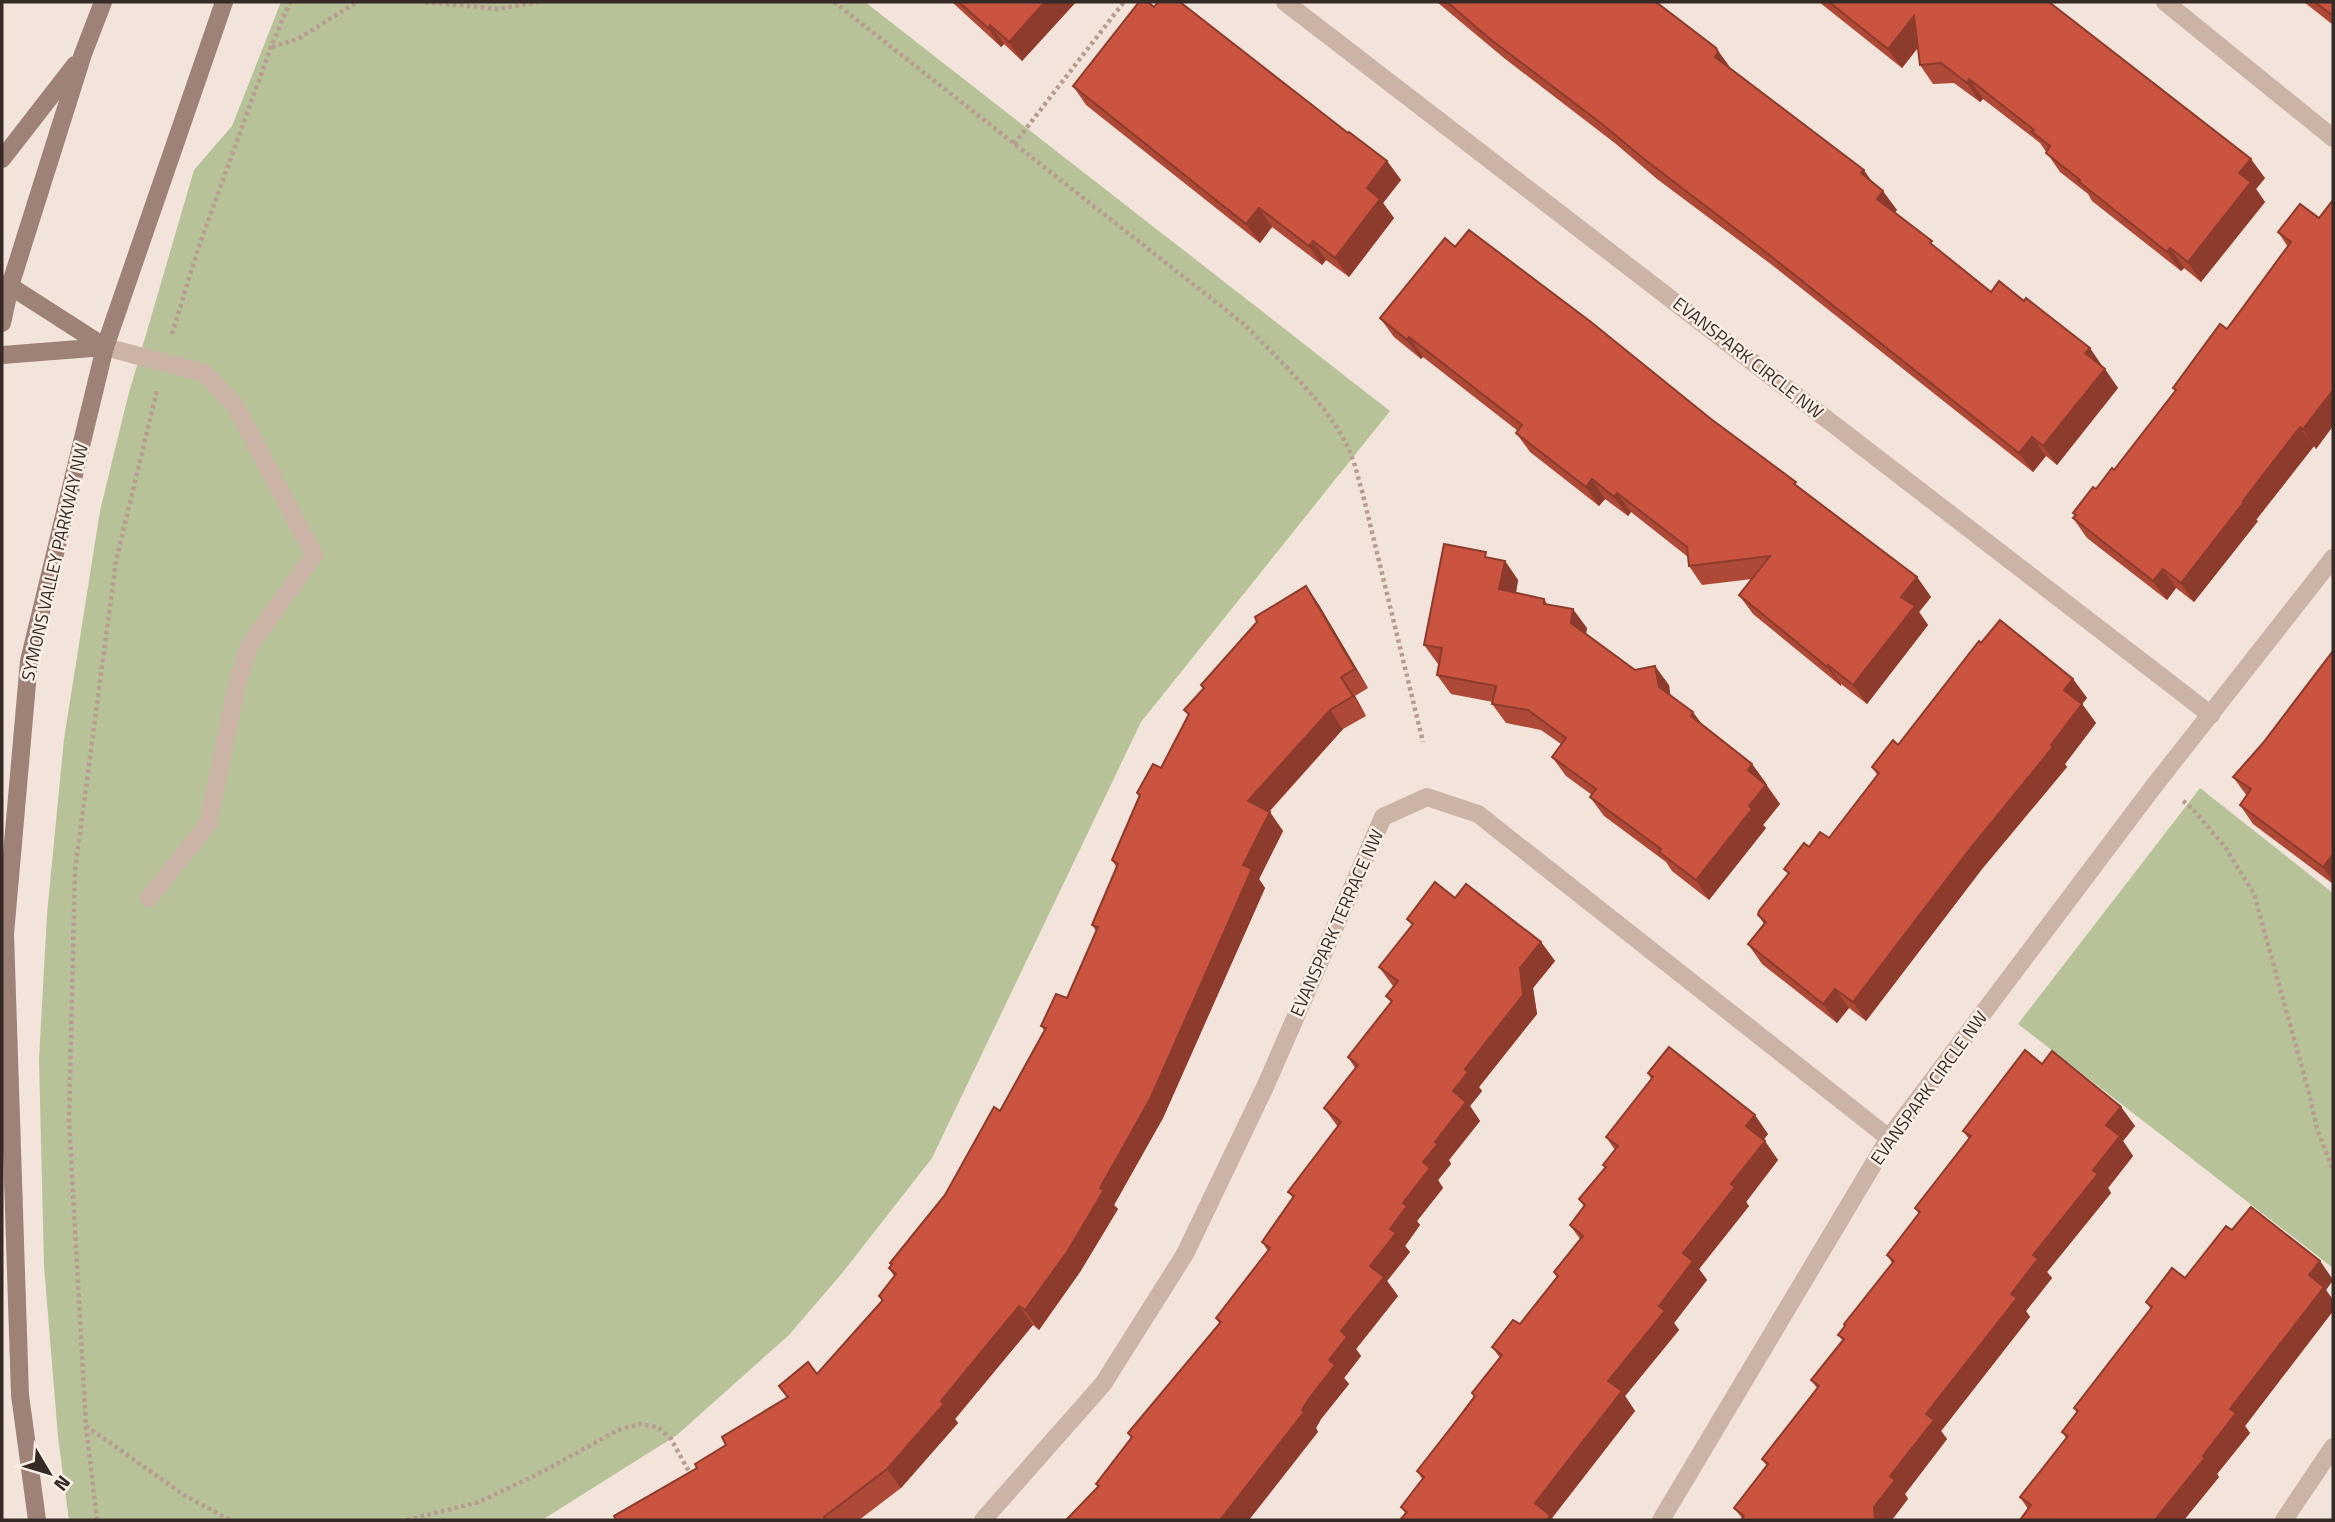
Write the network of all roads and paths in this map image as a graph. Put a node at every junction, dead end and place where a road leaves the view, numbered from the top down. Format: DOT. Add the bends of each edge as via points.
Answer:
graph roads {
  1 [pos="103,2"];
  2 [pos="223,2"];
  3 [pos="290,2"];
  4 [pos="357,2"];
  5 [pos="425,2"];
  6 [pos="538,2"];
  7 [pos="834,2"];
  8 [pos="1124,2"];
  9 [pos="1285,2"];
  10 [pos="2165,2"];
  11 [pos="271,47"];
  12 [pos="83,54"];
  13 [pos="2333,138"];
  14 [pos="1014,144"];
  15 [pos="2,159"];
  16 [pos="6,285"];
  17 [pos="2,323"];
  18 [pos="105,347"];
  19 [pos="2,355"];
  20 [pos="164,362"];
  21 [pos="2333,558"];
  22 [pos="2211,715"];
  23 [pos="1423,743"];
  24 [pos="2183,801"];
  25 [pos="149,898"];
  26 [pos="1889,1138"];
  27 [pos="2333,1170"];
  28 [pos="86,1426"];
  29 [pos="2333,1447"];
  30 [pos="697,1485"];
  31 [pos="37,1520"];
  32 [pos="97,1520"];
  33 [pos="230,1520"];
  34 [pos="407,1520"];
  35 [pos="983,1520"];
  36 [pos="1661,1520"];
  37 [pos="2284,1520"];
  1 -- 12 [label="main road"];
  2 -- 18 [label="main road, SYMONS VALLEY PARKWAY NW"];
  3 -- 11 [label="path"];
  4 -- 11 [label="path" via="298,39"];
  5 -- 6 [label="path" via="499,9"];
  7 -- 14 [label="path"];
  8 -- 14 [label="path"];
  9 -- 22 [label="street, EVANSPARK CIRCLE NW"];
  10 -- 13 [label="street"];
  11 -- 20 [label="path" via="198,249"];
  12 -- 15 [label="main road"];
  12 -- 16 [label="main road"];
  14 -- 23 [label="path" via="1245,325 1337,428 1351,453 1362,491"];
  16 -- 17 [label="main road"];
  16 -- 18 [label="main road"];
  18 -- 19 [label="main road"];
  18 -- 20 [label="street"];
  18 -- 31 [label="main road, SYMONS VALLEY PARKWAY NW" via="29,661 5,933 20,1395"];
  20 -- 25 [label="street" via="204,373 235,405 314,555 249,646 236,684 208,824"];
  20 -- 28 [label="path" via="116,561 75,871 69,1121"];
  21 -- 22 [label="street, EVANSPARK CIRCLE NW"];
  22 -- 26 [label="street, EVANSPARK CIRCLE NW"];
  24 -- 27 [label="path" via="2225,847 2253,894 2317,1129"];
  26 -- 35 [label="street, EVANSPARK TERRACE NW" via="1478,814 1427,797 1383,817 1265,1087 1185,1254 1103,1384"];
  26 -- 36 [label="street, EVANSPARK CIRCLE NW"];
  28 -- 32 [label="path"];
  28 -- 33 [label="path" via="184,1495"];
  29 -- 37 [label="street"];
  30 -- 34 [label="path" via="671,1439 658,1427 640,1424 618,1430 479,1502"];
}
